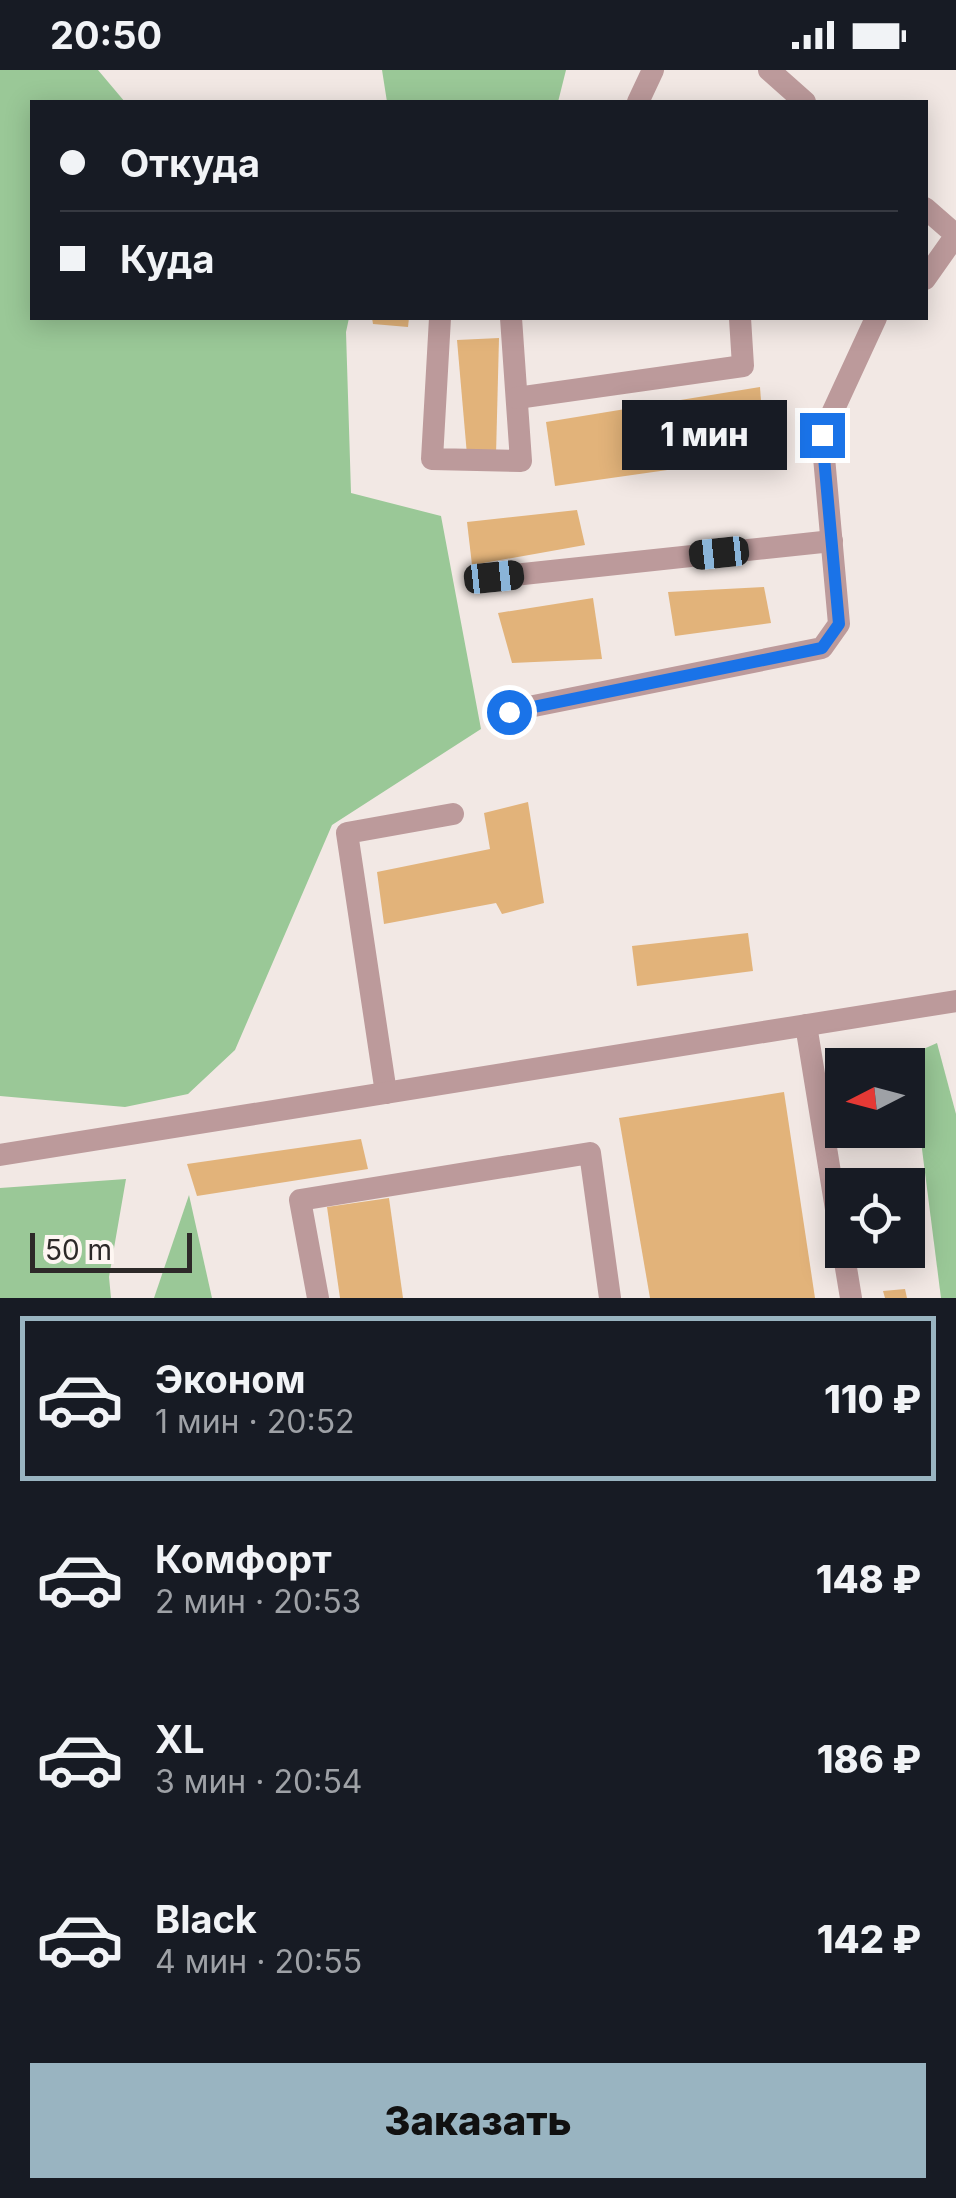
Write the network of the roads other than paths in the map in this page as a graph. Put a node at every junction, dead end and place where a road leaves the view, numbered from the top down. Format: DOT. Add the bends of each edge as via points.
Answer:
graph roads {
  1 [pos="652,70"];
  2 [pos="768,70"];
  3 [pos="793,99"];
  4 [pos="639,100"];
  5 [pos="928,211"];
  6 [pos="956,235"];
  7 [pos="928,239"];
  8 [pos="928,275"];
  9 [pos="440,320"];
  10 [pos="512,320"];
  11 [pos="740,320"];
  12 [pos="875,320"];
  13 [pos="517,398"];
  14 [pos="832,541"];
  15 [pos="494,577"];
  16 [pos="509,712"];
  17 [pos="453,814"];
  18 [pos="956,1001"];
  19 [pos="806,1026"];
  20 [pos="386,1093"];
  21 [pos="0,1155"];
  22 [pos="830,1168"];
  23 [pos="846,1268"];
  24 [pos="318,1298"];
  25 [pos="610,1298"];
  26 [pos="851,1298"];
  1 -- 4 [label="street"];
  2 -- 3 [label="street"];
  5 -- 6 [label="street"];
  6 -- 7 [label="street"];
  6 -- 8 [label="street"];
  9 -- 13 [label="street" via="432,459 521,462"];
  10 -- 13 [label="street"];
  11 -- 13 [label="street" via="743,366"];
  12 -- 14 [label="street" via="822,435"];
  14 -- 15 [label="street"];
  14 -- 16 [label="street" via="839,624 822,648"];
  17 -- 20 [label="street" via="347,833"];
  18 -- 19 [label="street"];
  19 -- 20 [label="street"];
  19 -- 22 [label="street"];
  20 -- 21 [label="street"];
  23 -- 26 [label="street"];
  24 -- 25 [label="street" via="300,1200 590,1153"];
}
